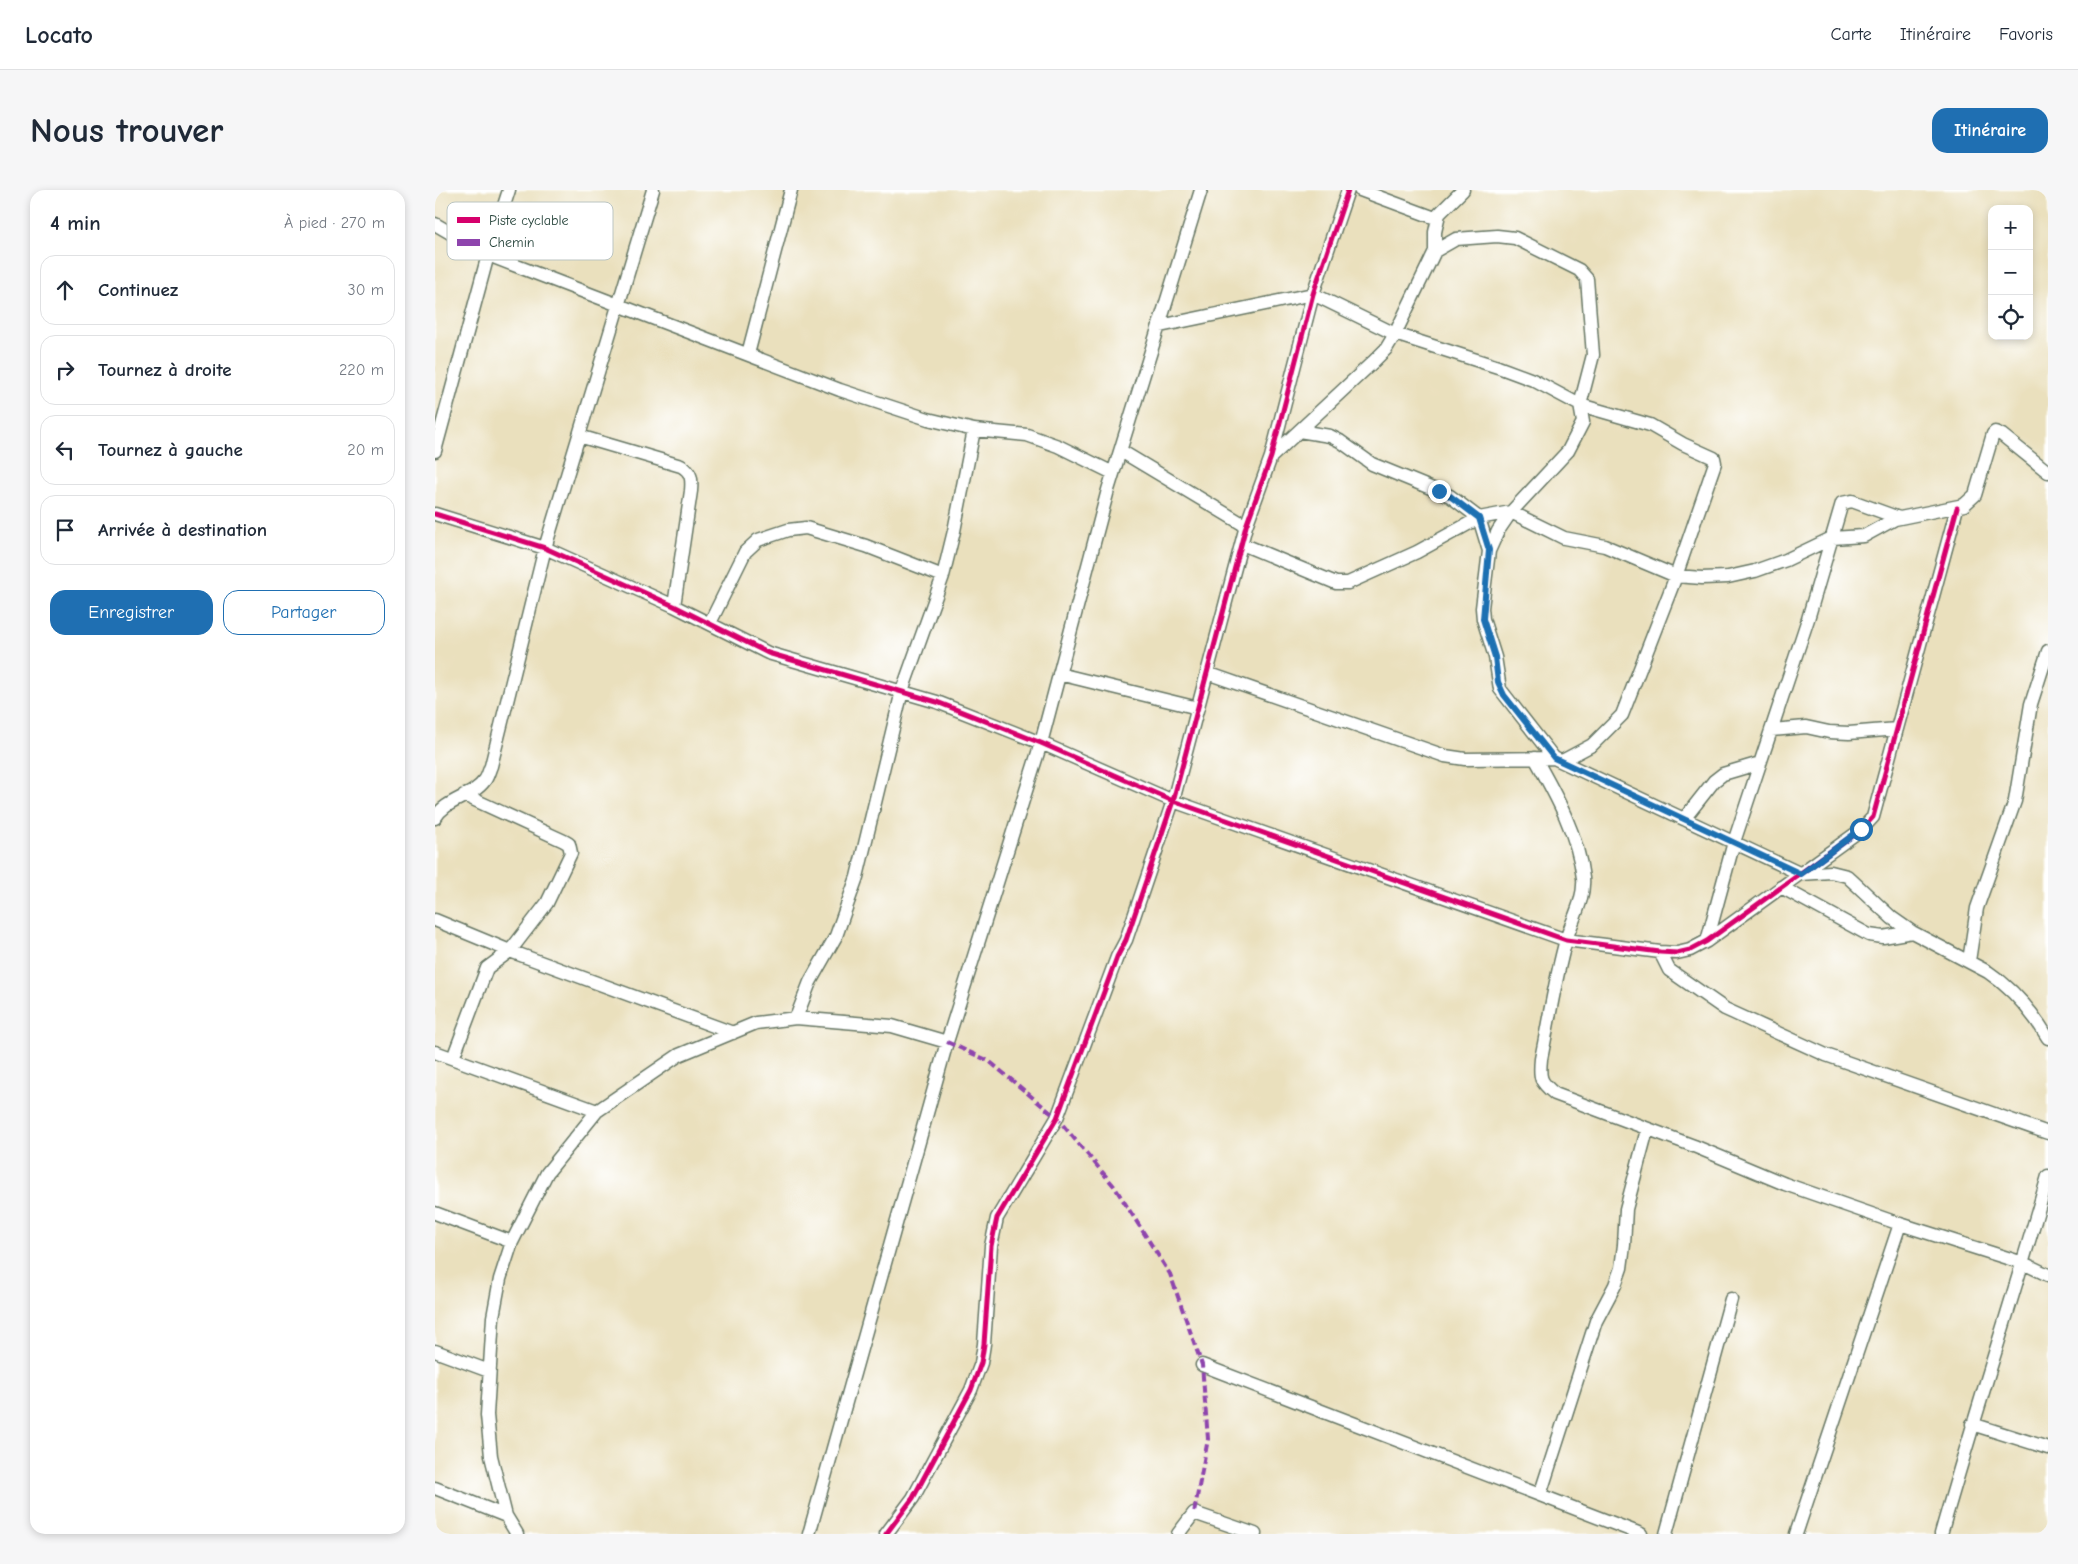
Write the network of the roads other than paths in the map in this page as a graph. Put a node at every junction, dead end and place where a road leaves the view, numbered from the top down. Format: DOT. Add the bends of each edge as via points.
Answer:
graph roads {
  1 [pos="509,190"];
  2 [pos="653,190"];
  3 [pos="791,190"];
  4 [pos="1201,190"];
  5 [pos="1348,190"];
  6 [pos="1359,190"];
  7 [pos="1463,190"];
  8 [pos="505,202"];
  9 [pos="1437,219"];
  10 [pos="435,224"];
  11 [pos="447,231"];
  12 [pos="1435,251"];
  13 [pos="487,260"];
  14 [pos="501,260"];
  15 [pos="1313,294"];
  16 [pos="619,304"];
  17 [pos="1160,326"];
  18 [pos="1395,334"];
  19 [pos="748,354"];
  20 [pos="1580,405"];
  21 [pos="974,430"];
  22 [pos="1299,431"];
  23 [pos="579,436"];
  24 [pos="1121,450"];
  25 [pos="435,451"];
  26 [pos="1271,457"];
  27 [pos="2048,472"];
  28 [pos="1113,474"];
  29 [pos="1957,508"];
  30 [pos="1511,512"];
  31 [pos="435,514"];
  32 [pos="1479,518"];
  33 [pos="1899,518"];
  34 [pos="1246,526"];
  35 [pos="1832,538"];
  36 [pos="1242,544"];
  37 [pos="545,548"];
  38 [pos="1489,550"];
  39 [pos="943,576"];
  40 [pos="1676,576"];
  41 [pos="674,606"];
  42 [pos="709,622"];
  43 [pos="2048,651"];
  44 [pos="1207,673"];
  45 [pos="1059,674"];
  46 [pos="902,691"];
  47 [pos="1198,708"];
  48 [pos="1897,729"];
  49 [pos="1771,730"];
  50 [pos="1041,743"];
  51 [pos="1535,758"];
  52 [pos="1558,760"];
  53 [pos="1760,763"];
  54 [pos="464,795"];
  55 [pos="1173,801"];
  56 [pos="435,818"];
  57 [pos="1684,818"];
  58 [pos="1734,842"];
  59 [pos="1801,874"];
  60 [pos="1781,887"];
  61 [pos="435,920"];
  62 [pos="1912,932"];
  63 [pos="1566,940"];
  64 [pos="1707,941"];
  65 [pos="509,951"];
  66 [pos="1661,952"];
  67 [pos="1969,961"];
  68 [pos="796,1018"];
  69 [pos="733,1033"];
  70 [pos="2048,1038"];
  71 [pos="947,1042"];
  72 [pos="435,1052"];
  73 [pos="453,1058"];
  74 [pos="597,1111"];
  75 [pos="1647,1130"];
  76 [pos="2048,1133"];
  77 [pos="2048,1176"];
  78 [pos="435,1212"];
  79 [pos="1899,1224"];
  80 [pos="512,1242"];
  81 [pos="2023,1263"];
  82 [pos="2048,1275"];
  83 [pos="1731,1299"];
  84 [pos="435,1350"];
  85 [pos="1202,1365"];
  86 [pos="489,1371"];
  87 [pos="1972,1424"];
  88 [pos="2048,1448"];
  89 [pos="435,1488"];
  90 [pos="1540,1495"];
  91 [pos="506,1516"];
  92 [pos="517,1534"];
  93 [pos="809,1534"];
  94 [pos="886,1534"];
  95 [pos="1178,1534"];
  96 [pos="1255,1534"];
  97 [pos="1641,1534"];
  98 [pos="1666,1534"];
  99 [pos="1796,1534"];
  100 [pos="1941,1534"];
  1 -- 8 [label="street"];
  2 -- 16 [label="street"];
  3 -- 19 [label="street"];
  4 -- 17 [label="street"];
  5 -- 15 [label="street"];
  6 -- 9 [label="street"];
  7 -- 9 [label="street"];
  9 -- 12 [label="street"];
  10 -- 11 [label="street"];
  12 -- 18 [label="street"];
  12 -- 20 [label="street" via="1465,237 1515,238 1583,272 1589,293 1593,355"];
  13 -- 25 [label="street"];
  14 -- 16 [label="street"];
  15 -- 17 [label="street"];
  15 -- 18 [label="street"];
  15 -- 26 [label="street"];
  16 -- 19 [label="street"];
  16 -- 23 [label="street"];
  17 -- 24 [label="street"];
  18 -- 20 [label="street" via="1533,380"];
  18 -- 22 [label="street" via="1373,362"];
  19 -- 21 [label="street" via="881,405"];
  20 -- 30 [label="street" via="1583,422 1568,451"];
  20 -- 40 [label="street" via="1650,425 1714,459"];
  21 -- 28 [label="street" via="1027,435 1059,446"];
  21 -- 39 [label="street"];
  22 -- 26 [label="street"];
  22 -- 32 [label="street" via="1330,436 1373,464 1450,496"];
  23 -- 37 [label="street"];
  23 -- 41 [label="street" via="681,466 688,471 691,491"];
  24 -- 28 [label="street"];
  24 -- 34 [label="street"];
  26 -- 34 [label="street"];
  27 -- 29 [label="street" via="1995,432 1975,495"];
  28 -- 45 [label="street"];
  29 -- 33 [label="street"];
  29 -- 48 [label="street"];
  30 -- 32 [label="street"];
  30 -- 38 [label="street"];
  30 -- 40 [label="street" via="1564,538 1605,546"];
  31 -- 37 [label="street"];
  32 -- 36 [label="street" via="1417,552 1348,582 1337,583"];
  32 -- 38 [label="street"];
  33 -- 35 [label="street" via="1865,536"];
  33 -- 35 [label="street" via="1846,501 1837,514"];
  34 -- 36 [label="street"];
  35 -- 40 [label="street" via="1755,571 1727,577"];
  35 -- 49 [label="street"];
  36 -- 44 [label="street"];
  37 -- 41 [label="street"];
  37 -- 54 [label="street" via="491,766 485,780"];
  38 -- 52 [label="street" via="1483,619 1495,657 1498,682 1504,695"];
  39 -- 42 [label="street" via="866,546 806,528 788,530 758,540 745,552"];
  39 -- 46 [label="street"];
  40 -- 52 [label="street" via="1622,715 1591,745"];
  41 -- 42 [label="street"];
  42 -- 46 [label="street" via="768,652"];
  43 -- 67 [label="street" via="2031,704 2015,801 1977,908"];
  44 -- 47 [label="street"];
  44 -- 51 [label="street" via="1445,756 1465,759"];
  45 -- 47 [label="street"];
  45 -- 50 [label="street"];
  46 -- 50 [label="street"];
  46 -- 68 [label="street" via="857,877 836,936 810,982"];
  47 -- 55 [label="street"];
  48 -- 49 [label="street" via="1849,733 1806,728"];
  48 -- 59 [label="street" via="1873,817"];
  49 -- 53 [label="street"];
  50 -- 55 [label="street"];
  50 -- 71 [label="street"];
  51 -- 52 [label="street"];
  51 -- 63 [label="street" via="1560,802 1583,879 1582,895"];
  52 -- 57 [label="street"];
  53 -- 57 [label="street" via="1723,774"];
  53 -- 58 [label="street"];
  54 -- 56 [label="street" via="443,807"];
  54 -- 65 [label="street" via="571,847 569,862 547,903"];
  55 -- 63 [label="street"];
  55 -- 94 [label="street" via="1126,940 1057,1118 997,1218 991,1246 984,1344 971,1390 913,1498"];
  57 -- 58 [label="street"];
  58 -- 59 [label="street"];
  58 -- 64 [label="street"];
  59 -- 60 [label="street"];
  59 -- 62 [label="street" via="1831,872 1847,876 1880,909"];
  60 -- 62 [label="street" via="1869,935 1883,937"];
  60 -- 64 [label="street"];
  61 -- 65 [label="street"];
  62 -- 67 [label="street"];
  63 -- 66 [label="street"];
  63 -- 75 [label="street" via="1541,1059 1539,1073 1543,1084 1555,1094"];
  64 -- 66 [label="street" via="1677,953"];
  65 -- 69 [label="street"];
  65 -- 73 [label="street" via="487,968"];
  66 -- 76 [label="street" via="1669,970 1725,1008 1826,1055"];
  67 -- 70 [label="street" via="1999,980 2023,1004"];
  68 -- 69 [label="street" via="756,1023"];
  68 -- 71 [label="street" via="892,1026"];
  69 -- 74 [label="street" via="679,1055"];
  71 -- 93 [label="street"];
  72 -- 73 [label="street"];
  73 -- 74 [label="street"];
  74 -- 80 [label="street" via="547,1173"];
  75 -- 79 [label="street"];
  75 -- 90 [label="street" via="1626,1209 1621,1268 1596,1321"];
  77 -- 81 [label="street"];
  78 -- 80 [label="street"];
  79 -- 81 [label="street"];
  79 -- 99 [label="street"];
  80 -- 86 [label="street" via="500,1279 493,1317"];
  81 -- 82 [label="street"];
  81 -- 87 [label="street"];
  83 -- 98 [label="street"];
  84 -- 86 [label="street"];
  85 -- 90 [label="street"];
  86 -- 91 [label="street" via="487,1415 491,1456"];
  87 -- 88 [label="street"];
  87 -- 100 [label="street"];
  89 -- 91 [label="street"];
  90 -- 97 [label="street"];
  91 -- 92 [label="street"];
  95 -- 96 [label="street" via="1194,1513"];
}
